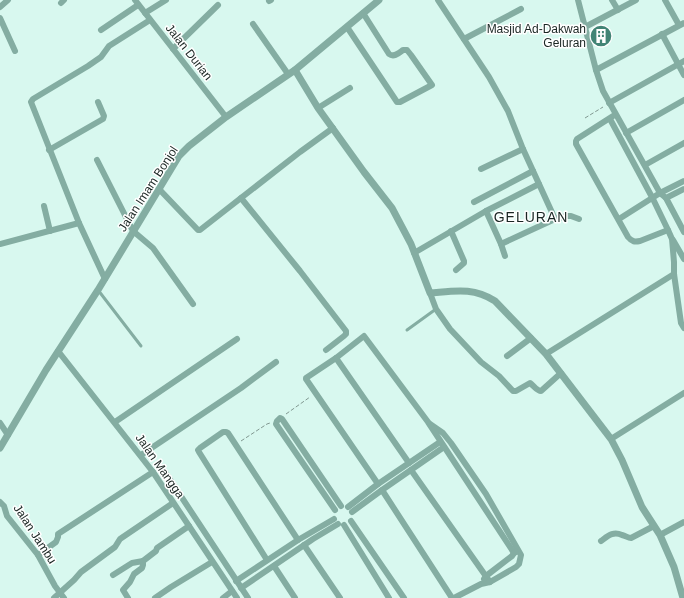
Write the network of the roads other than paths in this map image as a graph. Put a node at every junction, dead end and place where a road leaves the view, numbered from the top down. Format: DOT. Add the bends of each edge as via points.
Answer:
graph roads {
  1 [pos="8,0"];
  2 [pos="166,0"];
  3 [pos="379,0"];
  4 [pos="438,0"];
  5 [pos="578,0"];
  6 [pos="612,0"];
  7 [pos="636,0"];
  8 [pos="665,0"];
  9 [pos="136,2"];
  10 [pos="218,5"];
  11 [pos="0,7"];
  12 [pos="521,9"];
  13 [pos="618,10"];
  14 [pos="145,13"];
  15 [pos="363,13"];
  16 [pos="0,18"];
  17 [pos="150,20"];
  18 [pos="253,24"];
  19 [pos="681,24"];
  20 [pos="347,27"];
  21 [pos="585,27"];
  22 [pos="102,30"];
  23 [pos="662,34"];
  24 [pos="464,39"];
  25 [pos="173,49"];
  26 [pos="15,51"];
  27 [pos="681,63"];
  28 [pos="295,70"];
  29 [pos="596,70"];
  30 [pos="288,74"];
  31 [pos="684,75"];
  32 [pos="350,88"];
  33 [pos="684,100"];
  34 [pos="98,102"];
  35 [pos="609,103"];
  36 [pos="318,108"];
  37 [pos="616,114"];
  38 [pos="226,117"];
  39 [pos="610,119"];
  40 [pos="333,128"];
  41 [pos="626,133"];
  42 [pos="684,143"];
  43 [pos="523,149"];
  44 [pos="49,150"];
  45 [pos="97,160"];
  46 [pos="645,165"];
  47 [pos="481,170"];
  48 [pos="533,172"];
  49 [pos="684,181"];
  50 [pos="539,184"];
  51 [pos="159,189"];
  52 [pos="684,189"];
  53 [pos="660,193"];
  54 [pos="240,198"];
  55 [pos="653,198"];
  56 [pos="666,198"];
  57 [pos="474,202"];
  58 [pos="44,206"];
  59 [pos="486,211"];
  60 [pos="555,219"];
  61 [pos="579,219"];
  62 [pos="619,219"];
  63 [pos="79,223"];
  64 [pos="668,230"];
  65 [pos="50,231"];
  66 [pos="133,231"];
  67 [pos="451,232"];
  68 [pos="684,232"];
  69 [pos="672,239"];
  70 [pos="0,244"];
  71 [pos="501,244"];
  72 [pos="414,253"];
  73 [pos="505,256"];
  74 [pos="684,259"];
  75 [pos="456,270"];
  76 [pos="674,274"];
  77 [pos="105,279"];
  78 [pos="98,290"];
  79 [pos="430,293"];
  80 [pos="193,304"];
  81 [pos="436,309"];
  82 [pos="684,328"];
  83 [pos="407,330"];
  84 [pos="531,338"];
  85 [pos="237,340"];
  86 [pos="140,346"];
  87 [pos="326,350"];
  88 [pos="58,351"];
  89 [pos="546,354"];
  90 [pos="507,356"];
  91 [pos="336,358"];
  92 [pos="276,362"];
  93 [pos="562,373"];
  94 [pos="684,393"];
  95 [pos="115,422"];
  96 [pos="428,422"];
  97 [pos="0,423"];
  98 [pos="443,433"];
  99 [pos="8,435"];
  100 [pos="611,439"];
  101 [pos="440,442"];
  102 [pos="1,444"];
  103 [pos="141,456"];
  104 [pos="409,463"];
  105 [pos="412,470"];
  106 [pos="153,472"];
  107 [pos="165,472"];
  108 [pos="378,484"];
  109 [pos="382,490"];
  110 [pos="0,502"];
  111 [pos="173,503"];
  112 [pos="341,506"];
  113 [pos="350,509"];
  114 [pos="335,510"];
  115 [pos="351,521"];
  116 [pos="684,522"];
  117 [pos="338,523"];
  118 [pos="189,526"];
  119 [pos="654,526"];
  120 [pos="660,535"];
  121 [pos="298,540"];
  122 [pos="601,541"];
  123 [pos="304,545"];
  124 [pos="516,551"];
  125 [pos="38,555"];
  126 [pos="267,560"];
  127 [pos="143,561"];
  128 [pos="212,562"];
  129 [pos="274,566"];
  130 [pos="114,575"];
  131 [pos="488,579"];
  132 [pos="236,581"];
  133 [pos="241,588"];
  134 [pos="232,591"];
  135 [pos="60,592"];
  136 [pos="54,598"];
  137 [pos="64,598"];
  138 [pos="128,598"];
  139 [pos="156,598"];
  140 [pos="223,598"];
  141 [pos="237,598"];
  142 [pos="248,598"];
  143 [pos="294,598"];
  144 [pos="340,598"];
  145 [pos="390,598"];
  146 [pos="404,598"];
  147 [pos="453,598"];
  148 [pos="683,598"];
  1 -- 11 [label="street"];
  2 -- 14 [label="street"];
  3 -- 15 [label="street, Jalan Imam Bonjol"];
  4 -- 24 [label="street"];
  5 -- 21 [label="street"];
  6 -- 13 [label="street"];
  7 -- 13 [label="street"];
  8 -- 19 [label="street"];
  9 -- 14 [label="street, Jalan Durian"];
  9 -- 22 [label="street"];
  10 -- 25 [label="street"];
  12 -- 24 [label="street"];
  13 -- 21 [label="street"];
  14 -- 17 [label="street, Jalan Durian"];
  15 -- 20 [label="street, Jalan Imam Bonjol"];
  15 -- 20 [label="street" via="389,54 394,55 407,50 432,85 397,102"];
  16 -- 26 [label="street"];
  17 -- 25 [label="street, Jalan Durian"];
  17 -- 44 [label="street" via="109,46 101,57 88,66 33,99 31,102"];
  18 -- 30 [label="street"];
  19 -- 23 [label="street"];
  20 -- 28 [label="street, Jalan Imam Bonjol"];
  21 -- 29 [label="street"];
  23 -- 27 [label="street"];
  23 -- 29 [label="street"];
  24 -- 43 [label="street" via="508,111"];
  25 -- 38 [label="street, Jalan Durian"];
  27 -- 31 [label="street"];
  27 -- 35 [label="street"];
  28 -- 30 [label="street, Jalan Imam Bonjol"];
  28 -- 36 [label="street"];
  29 -- 35 [label="street"];
  30 -- 38 [label="street, Jalan Imam Bonjol"];
  32 -- 36 [label="street"];
  33 -- 41 [label="street"];
  34 -- 44 [label="street" via="103,118"];
  35 -- 37 [label="street"];
  36 -- 40 [label="street"];
  37 -- 39 [label="street"];
  37 -- 41 [label="street"];
  38 -- 51 [label="street, Jalan Imam Bonjol" via="179,156"];
  39 -- 55 [label="street"];
  39 -- 62 [label="street" via="576,141"];
  40 -- 54 [label="street"];
  40 -- 72 [label="street" via="392,208"];
  41 -- 46 [label="street"];
  42 -- 46 [label="street"];
  43 -- 47 [label="street"];
  43 -- 48 [label="street"];
  44 -- 63 [label="street"];
  45 -- 66 [label="street"];
  46 -- 53 [label="street"];
  48 -- 50 [label="street"];
  48 -- 57 [label="street"];
  49 -- 53 [label="street"];
  50 -- 59 [label="street"];
  50 -- 60 [label="street"];
  51 -- 54 [label="street" via="198,230"];
  51 -- 66 [label="street, Jalan Imam Bonjol"];
  52 -- 56 [label="street"];
  53 -- 55 [label="street"];
  53 -- 56 [label="street"];
  54 -- 87 [label="street" via="346,331 344,336"];
  55 -- 62 [label="street"];
  55 -- 64 [label="street"];
  56 -- 68 [label="street"];
  58 -- 65 [label="street"];
  59 -- 67 [label="street"];
  59 -- 71 [label="street"];
  60 -- 61 [label="street" via="566,216"];
  60 -- 71 [label="street"];
  62 -- 64 [label="street" via="631,241 636,242"];
  63 -- 65 [label="street"];
  63 -- 77 [label="street"];
  64 -- 69 [label="street"];
  65 -- 70 [label="street"];
  66 -- 77 [label="street, Jalan Imam Bonjol"];
  66 -- 80 [label="street" via="153,248"];
  67 -- 72 [label="street"];
  67 -- 75 [label="street" via="464,261"];
  69 -- 74 [label="street"];
  69 -- 76 [label="street"];
  71 -- 73 [label="street"];
  72 -- 79 [label="street"];
  76 -- 82 [label="street" via="681,323"];
  76 -- 89 [label="street"];
  77 -- 78 [label="street, Jalan Imam Bonjol"];
  78 -- 86 [label="lane"];
  78 -- 88 [label="street, Jalan Imam Bonjol"];
  79 -- 81 [label="street"];
  79 -- 84 [label="street" via="479,292 495,301"];
  81 -- 83 [label="lane"];
  81 -- 93 [label="street" via="450,329 481,362 514,392 530,383 541,391"];
  84 -- 89 [label="street"];
  84 -- 90 [label="street"];
  85 -- 95 [label="street"];
  88 -- 95 [label="street, Jalan Mangga"];
  88 -- 99 [label="street, Jalan Imam Bonjol"];
  89 -- 93 [label="street"];
  91 -- 96 [label="street" via="364,336"];
  91 -- 104 [label="street"];
  91 -- 108 [label="street" via="306,379"];
  92 -- 103 [label="street"];
  93 -- 100 [label="street"];
  94 -- 100 [label="street"];
  95 -- 103 [label="street, Jalan Mangga"];
  96 -- 98 [label="street"];
  96 -- 101 [label="street"];
  97 -- 99 [label="street"];
  98 -- 101 [label="street"];
  98 -- 124 [label="street" via="486,494"];
  99 -- 102 [label="street, Jalan Imam Bonjol"];
  100 -- 119 [label="street" via="642,507"];
  101 -- 104 [label="street"];
  101 -- 105 [label="street"];
  101 -- 124 [label="street"];
  103 -- 106 [label="street, Jalan Mangga"];
  104 -- 108 [label="street"];
  105 -- 109 [label="street"];
  105 -- 131 [label="street"];
  106 -- 111 [label="street, Jalan Mangga"];
  106 -- 125 [label="street" via="58,534 56,542"];
  107 -- 132 [label="street"];
  108 -- 113 [label="street"];
  109 -- 113 [label="street"];
  109 -- 147 [label="street"];
  110 -- 125 [label="street, Jalan Jambu"];
  111 -- 118 [label="street, Jalan Mangga"];
  111 -- 135 [label="street" via="120,539 115,547 81,572"];
  112 -- 113 [label="street"];
  112 -- 114 [label="street"];
  112 -- 114 [label="street" via="279,419 276,424"];
  113 -- 115 [label="street" via="353,518"];
  114 -- 117 [label="street" via="333,516"];
  115 -- 117 [label="street"];
  115 -- 146 [label="street"];
  116 -- 120 [label="street"];
  117 -- 121 [label="street"];
  117 -- 123 [label="street"];
  117 -- 145 [label="street"];
  118 -- 127 [label="street"];
  118 -- 128 [label="street, Jalan Mangga"];
  119 -- 120 [label="street"];
  119 -- 122 [label="street" via="632,538 614,533"];
  120 -- 148 [label="street" via="674,567"];
  121 -- 126 [label="street"];
  121 -- 126 [label="street" via="226,432 223,432 198,450"];
  123 -- 129 [label="street"];
  123 -- 144 [label="street"];
  124 -- 131 [label="street"];
  124 -- 131 [label="street" via="521,556 518,566"];
  125 -- 135 [label="street, Jalan Jambu"];
  126 -- 132 [label="street"];
  127 -- 130 [label="street" via="132,563"];
  127 -- 138 [label="street" via="142,568 134,574 123,590"];
  128 -- 134 [label="street, Jalan Mangga"];
  128 -- 139 [label="street"];
  129 -- 133 [label="street"];
  129 -- 143 [label="street"];
  131 -- 147 [label="street"];
  132 -- 133 [label="street"];
  133 -- 142 [label="street"];
  134 -- 140 [label="street"];
  134 -- 141 [label="street, Jalan Mangga"];
  135 -- 136 [label="street"];
  135 -- 137 [label="street, Jalan Jambu"];
}
